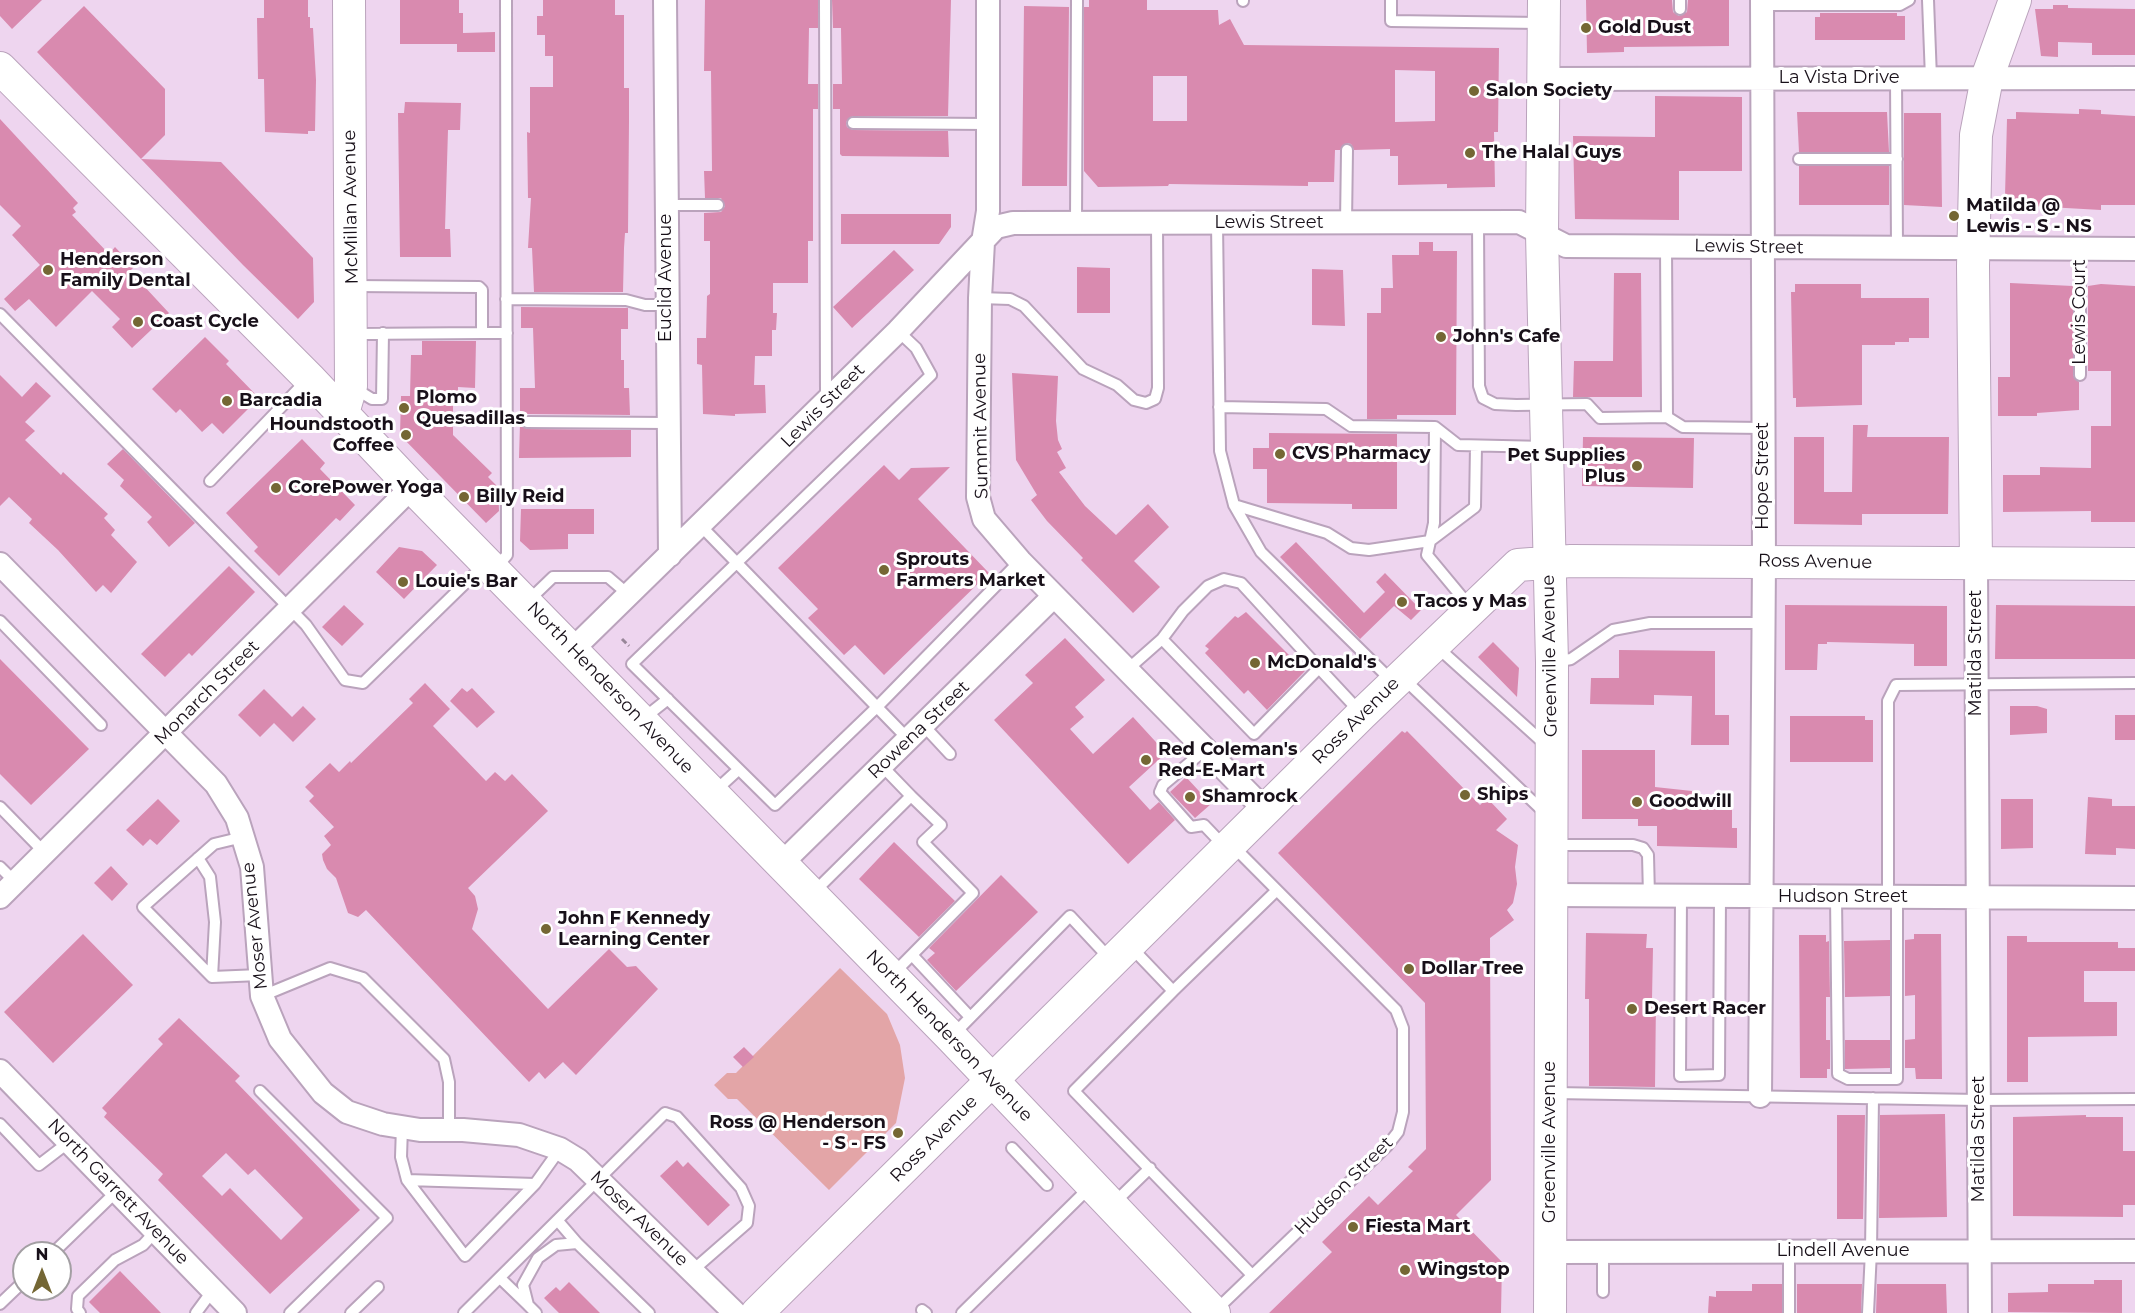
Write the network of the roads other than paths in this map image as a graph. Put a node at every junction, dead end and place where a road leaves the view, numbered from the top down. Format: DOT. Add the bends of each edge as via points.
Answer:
graph roads {
  1 [pos="348,0"];
  2 [pos="506,0"];
  3 [pos="665,0"];
  4 [pos="825,0"];
  5 [pos="988,0"];
  6 [pos="1077,0"];
  7 [pos="1391,0"];
  8 [pos="1909,0"];
  9 [pos="1928,0"];
  10 [pos="2015,0"];
  11 [pos="1762,3"];
  12 [pos="1544,11"];
  13 [pos="0,68"];
  14 [pos="1762,78"];
  15 [pos="1896,78"];
  16 [pos="1931,78"];
  17 [pos="1987,78"];
  18 [pos="2135,78"];
  19 [pos="1544,79"];
  20 [pos="853,123"];
  21 [pos="987,124"];
  22 [pos="1347,150"];
  23 [pos="1799,159"];
  24 [pos="1897,159"];
  25 [pos="666,205"];
  26 [pos="718,205"];
  27 [pos="1478,222"];
  28 [pos="1076,223"];
  29 [pos="1157,223"];
  30 [pos="1347,223"];
  31 [pos="1217,224"];
  32 [pos="1542,234"];
  33 [pos="982,242"];
  34 [pos="1666,246"];
  35 [pos="1763,248"];
  36 [pos="1897,248"];
  37 [pos="1973,248"];
  38 [pos="2080,249"];
  39 [pos="2135,249"];
  40 [pos="352,286"];
  41 [pos="980,298"];
  42 [pos="506,299"];
  43 [pos="666,305"];
  44 [pos="0,314"];
  45 [pos="898,331"];
  46 [pos="383,333"];
  47 [pos="482,333"];
  48 [pos="507,333"];
  49 [pos="351,334"];
  50 [pos="2080,375"];
  51 [pos="309,378"];
  52 [pos="347,399"];
  53 [pos="826,402"];
  54 [pos="1545,405"];
  55 [pos="1219,407"];
  56 [pos="1667,417"];
  57 [pos="527,422"];
  58 [pos="667,423"];
  59 [pos="1435,427"];
  60 [pos="1763,428"];
  61 [pos="1476,446"];
  62 [pos="1546,447"];
  63 [pos="210,481"];
  64 [pos="412,487"];
  65 [pos="1234,506"];
  66 [pos="701,526"];
  67 [pos="1430,542"];
  68 [pos="670,555"];
  69 [pos="1020,561"];
  70 [pos="1548,562"];
  71 [pos="1764,562"];
  72 [pos="0,564"];
  73 [pos="738,564"];
  74 [pos="1976,564"];
  75 [pos="2135,564"];
  76 [pos="491,566"];
  77 [pos="630,595"];
  78 [pos="1054,596"];
  79 [pos="526,603"];
  80 [pos="291,609"];
  81 [pos="1471,609"];
  82 [pos="0,621"];
  83 [pos="1763,623"];
  84 [pos="1162,639"];
  85 [pos="1434,644"];
  86 [pos="572,650"];
  87 [pos="1552,663"];
  88 [pos="1319,668"];
  89 [pos="1128,669"];
  90 [pos="1398,680"];
  91 [pos="1977,683"];
  92 [pos="2135,683"];
  93 [pos="668,699"];
  94 [pos="878,706"];
  95 [pos="1362,714"];
  96 [pos="641,720"];
  97 [pos="101,725"];
  98 [pos="917,733"];
  99 [pos="164,735"];
  100 [pos="1206,749"];
  101 [pos="1552,750"];
  102 [pos="950,754"];
  103 [pos="882,766"];
  104 [pos="738,770"];
  105 [pos="712,793"];
  106 [pos="911,796"];
  107 [pos="0,807"];
  108 [pos="1266,811"];
  109 [pos="1551,831"];
  110 [pos="243,837"];
  111 [pos="1230,847"];
  112 [pos="45,853"];
  113 [pos="198,858"];
  114 [pos="782,863"];
  115 [pos="5,882"];
  116 [pos="1276,891"];
  117 [pos="812,894"];
  118 [pos="1551,895"];
  119 [pos="1649,896"];
  120 [pos="1681,896"];
  121 [pos="1720,896"];
  122 [pos="1762,896"];
  123 [pos="1836,897"];
  124 [pos="1893,897"];
  125 [pos="1978,898"];
  126 [pos="2135,898"];
  127 [pos="1122,954"];
  128 [pos="902,965"];
  129 [pos="212,977"];
  130 [pos="261,986"];
  131 [pos="1173,991"];
  132 [pos="961,1027"];
  133 [pos="0,1071"];
  134 [pos="993,1081"];
  135 [pos="260,1091"];
  136 [pos="1550,1093"];
  137 [pos="1760,1096"];
  138 [pos="1872,1098"];
  139 [pos="2135,1099"];
  140 [pos="1979,1100"];
  141 [pos="0,1124"];
  142 [pos="402,1127"];
  143 [pos="449,1130"];
  144 [pos="69,1142"];
  145 [pos="1012,1148"];
  146 [pos="560,1149"];
  147 [pos="1150,1168"];
  148 [pos="407,1180"];
  149 [pos="599,1180"];
  150 [pos="535,1184"];
  151 [pos="1047,1185"];
  152 [pos="117,1191"];
  153 [pos="1102,1195"];
  154 [pos="558,1221"];
  155 [pos="156,1231"];
  156 [pos="65,1241"];
  157 [pos="577,1243"];
  158 [pos="1789,1250"];
  159 [pos="1871,1251"];
  160 [pos="2135,1251"];
  161 [pos="1551,1252"];
  162 [pos="1603,1252"];
  163 [pos="1980,1252"];
  164 [pos="692,1271"];
  165 [pos="1252,1275"];
  166 [pos="500,1278"];
  167 [pos="378,1287"];
  168 [pos="213,1290"];
  169 [pos="12,1292"];
  170 [pos="1604,1292"];
  171 [pos="0,1304"];
  172 [pos="532,1309"];
  173 [pos="471,1311"];
  174 [pos="80,1313"];
  175 [pos="196,1313"];
  176 [pos="235,1313"];
  177 [pos="291,1313"];
  178 [pos="351,1313"];
  179 [pos="649,1313"];
  180 [pos="735,1313"];
  181 [pos="757,1313"];
  182 [pos="962,1313"];
  183 [pos="1214,1313"];
  184 [pos="1550,1313"];
  185 [pos="1789,1313"];
  186 [pos="1868,1313"];
  187 [pos="1980,1313"];
  1 -- 40 [label="street, McMillan Avenue"];
  2 -- 42 [label="lane"];
  3 -- 25 [label="street, Euclid Avenue"];
  4 -- 53 [label="lane"];
  5 -- 21 [label="street, Summit Avenue"];
  6 -- 28 [label="lane"];
  7 -- 12 [label="lane" via="1391,21"];
  8 -- 11 [label="lane" via="1899,5"];
  9 -- 16 [label="lane"];
  10 -- 17 [label="street, Matilda Street"];
  11 -- 14 [label="street, Hope Street"];
  12 -- 19 [label="street, Greenville Avenue"];
  13 -- 51 [label="street, North Henderson Avenue"];
  14 -- 15 [label="street, La Vista Drive"];
  14 -- 19 [label="street, La Vista Drive"];
  14 -- 35 [label="street, Hope Street"];
  15 -- 16 [label="street, La Vista Drive"];
  15 -- 24 [label="lane"];
  16 -- 17 [label="street, La Vista Drive"];
  17 -- 18 [label="street, La Vista Drive"];
  17 -- 37 [label="street, Matilda Street" via="1976,135"];
  19 -- 32 [label="street, Greenville Avenue"];
  20 -- 21 [label="lane"];
  21 -- 33 [label="street, Summit Avenue" via="988,211"];
  22 -- 30 [label="lane"];
  23 -- 24 [label="lane"];
  24 -- 36 [label="lane"];
  25 -- 26 [label="lane"];
  25 -- 43 [label="street, Euclid Avenue"];
  27 -- 30 [label="street, Lewis Street"];
  27 -- 32 [label="street, Lewis Street" via="1519,222"];
  27 -- 54 [label="lane" via="1479,387 1483,398 1495,404"];
  28 -- 29 [label="street, Lewis Street"];
  28 -- 33 [label="street, Lewis Street" via="996,227"];
  29 -- 31 [label="street, Lewis Street"];
  29 -- 41 [label="lane" via="1158,388 1155,399 1146,403 1134,400 1117,385 1083,369 1024,306 1010,299"];
  30 -- 31 [label="street, Lewis Street"];
  31 -- 55 [label="lane"];
  32 -- 34 [label="street, Lewis Street" via="1566,246"];
  32 -- 54 [label="street, Greenville Avenue"];
  33 -- 41 [label="street, Summit Avenue"];
  33 -- 45 [label="street, Lewis Street"];
  34 -- 35 [label="street, Lewis Street"];
  34 -- 56 [label="lane"];
  35 -- 36 [label="street, Lewis Street"];
  35 -- 60 [label="street, Hope Street"];
  36 -- 37 [label="street, Lewis Street"];
  37 -- 38 [label="street, Lewis Street"];
  37 -- 74 [label="street, Matilda Street"];
  38 -- 39 [label="street, Lewis Street"];
  38 -- 50 [label="lane, Lewis Court"];
  40 -- 47 [label="lane" via="479,287"];
  40 -- 49 [label="street, McMillan Avenue"];
  41 -- 69 [label="street, Summit Avenue" via="978,497 984,519"];
  42 -- 43 [label="lane" via="626,300"];
  42 -- 48 [label="lane"];
  43 -- 58 [label="street, Euclid Avenue"];
  44 -- 80 [label="lane"];
  45 -- 53 [label="street, Lewis Street"];
  45 -- 73 [label="lane" via="916,348 931,375"];
  46 -- 47 [label="lane"];
  46 -- 49 [label="lane"];
  46 -- 52 [label="lane" via="382,399"];
  47 -- 48 [label="lane"];
  48 -- 76 [label="lane" via="507,555"];
  49 -- 52 [label="street, McMillan Avenue"];
  51 -- 52 [label="street, North Henderson Avenue"];
  51 -- 63 [label="lane"];
  52 -- 64 [label="street, North Henderson Avenue"];
  53 -- 66 [label="street, Lewis Street"];
  54 -- 56 [label="lane" via="1587,404 1600,418"];
  54 -- 62 [label="street, Greenville Avenue"];
  55 -- 59 [label="lane" via="1326,409 1352,426"];
  55 -- 65 [label="lane" via="1220,451"];
  56 -- 60 [label="lane" via="1683,428"];
  57 -- 58 [label="lane"];
  58 -- 68 [label="street, Euclid Avenue"];
  59 -- 61 [label="lane" via="1458,445"];
  59 -- 67 [label="lane" via="1434,523"];
  60 -- 71 [label="street, Hope Street"];
  61 -- 62 [label="lane"];
  61 -- 67 [label="lane" via="1475,507"];
  62 -- 70 [label="street, Greenville Avenue"];
  64 -- 76 [label="street, North Henderson Avenue"];
  64 -- 80 [label="street, Monarch Street"];
  65 -- 67 [label="lane" via="1327,533 1352,548 1369,550"];
  65 -- 90 [label="lane" via="1261,552"];
  66 -- 68 [label="street, Lewis Street"];
  66 -- 73 [label="lane"];
  67 -- 81 [label="lane" via="1427,555"];
  68 -- 77 [label="street, Lewis Street"];
  69 -- 78 [label="street, Summit Avenue"];
  69 -- 94 [label="lane"];
  70 -- 71 [label="street, Ross Avenue"];
  70 -- 81 [label="street, Ross Avenue" via="1518,565"];
  70 -- 87 [label="street, Greenville Avenue"];
  71 -- 74 [label="street, Ross Avenue"];
  71 -- 83 [label="street, Hope Street"];
  72 -- 99 [label="street, Moser Avenue"];
  73 -- 93 [label="lane" via="632,664"];
  73 -- 94 [label="lane"];
  74 -- 75 [label="street, Ross Avenue"];
  74 -- 91 [label="street, Matilda Street"];
  76 -- 79 [label="street, North Henderson Avenue"];
  76 -- 80 [label="lane" via="363,683 345,680"];
  77 -- 79 [label="lane" via="608,577 553,577"];
  77 -- 86 [label="street, Lewis Street"];
  78 -- 89 [label="street, Summit Avenue"];
  78 -- 98 [label="street, Rowena Street"];
  79 -- 86 [label="street, North Henderson Avenue"];
  80 -- 99 [label="street, Monarch Street"];
  81 -- 85 [label="street, Ross Avenue"];
  82 -- 97 [label="lane"];
  83 -- 87 [label="lane" via="1650,623 1613,630 1571,659"];
  83 -- 122 [label="street, Hope Street"];
  84 -- 88 [label="lane" via="1208,586 1224,579 1241,583"];
  84 -- 88 [label="lane" via="1254,734"];
  84 -- 89 [label="lane"];
  85 -- 90 [label="street, Ross Avenue"];
  85 -- 101 [label="lane"];
  86 -- 96 [label="street, North Henderson Avenue"];
  87 -- 101 [label="street, Greenville Avenue"];
  88 -- 95 [label="lane"];
  89 -- 100 [label="street, Summit Avenue"];
  90 -- 95 [label="street, Ross Avenue"];
  90 -- 109 [label="lane"];
  91 -- 92 [label="lane"];
  91 -- 124 [label="lane" via="1896,685 1888,701"];
  91 -- 125 [label="street, Matilda Street"];
  93 -- 96 [label="lane"];
  93 -- 104 [label="lane"];
  94 -- 98 [label="lane"];
  94 -- 104 [label="lane" via="775,805"];
  95 -- 108 [label="street, Ross Avenue"];
  96 -- 105 [label="street, North Henderson Avenue"];
  98 -- 102 [label="lane"];
  98 -- 103 [label="street, Rowena Street"];
  99 -- 110 [label="street, Moser Avenue" via="216,784 237,818"];
  99 -- 112 [label="street, Monarch Street"];
  100 -- 108 [label="street, Summit Avenue"];
  100 -- 111 [label="lane, Hudson Street" via="1163,785 1160,792 1191,827 1204,825"];
  101 -- 109 [label="street, Greenville Avenue"];
  103 -- 106 [label="lane"];
  103 -- 114 [label="street, Rowena Street"];
  104 -- 105 [label="lane"];
  105 -- 114 [label="street, North Henderson Avenue"];
  106 -- 117 [label="lane"];
  106 -- 128 [label="lane" via="941,825 923,842 973,893"];
  107 -- 112 [label="lane"];
  108 -- 111 [label="street, Ross Avenue"];
  109 -- 118 [label="street, Greenville Avenue"];
  109 -- 119 [label="lane" via="1642,848 1648,855"];
  110 -- 113 [label="lane" via="214,844"];
  110 -- 130 [label="street, Moser Avenue" via="252,867"];
  111 -- 116 [label="lane, Hudson Street"];
  111 -- 127 [label="street, Ross Avenue"];
  112 -- 115 [label="street, Monarch Street"];
  113 -- 129 [label="lane" via="210,877 215,921"];
  113 -- 129 [label="lane" via="143,907"];
  114 -- 117 [label="street, North Henderson Avenue"];
  116 -- 131 [label="lane"];
  116 -- 165 [label="lane, Hudson Street" via="1395,1010 1403,1028 1403,1112 1398,1132 1387,1146"];
  117 -- 128 [label="street, North Henderson Avenue"];
  118 -- 119 [label="street, Hudson Street"];
  118 -- 136 [label="street, Greenville Avenue"];
  119 -- 120 [label="street, Hudson Street"];
  120 -- 121 [label="street, Hudson Street"];
  120 -- 121 [label="lane" via="1680,1076 1719,1075"];
  121 -- 122 [label="street, Hudson Street"];
  122 -- 123 [label="street, Hudson Street"];
  122 -- 137 [label="street, Hope Street"];
  123 -- 124 [label="street, Hudson Street"];
  123 -- 124 [label="lane" via="1838,1074 1848,1079 1897,1079"];
  124 -- 125 [label="street, Hudson Street"];
  125 -- 126 [label="street, Hudson Street"];
  125 -- 140 [label="street, Matilda Street"];
  127 -- 131 [label="lane"];
  127 -- 132 [label="lane" via="1070,916"];
  127 -- 134 [label="street, Ross Avenue"];
  128 -- 132 [label="street, North Henderson Avenue"];
  129 -- 130 [label="lane"];
  130 -- 142 [label="street, Moser Avenue" via="280,1039 322,1093 347,1112"];
  130 -- 143 [label="lane" via="330,968 363,978 444,1059 449,1082"];
  131 -- 147 [label="lane" via="1074,1091"];
  132 -- 134 [label="street, North Henderson Avenue"];
  133 -- 144 [label="street, North Garrett Avenue"];
  134 -- 153 [label="street, North Henderson Avenue"];
  134 -- 181 [label="street, Ross Avenue"];
  135 -- 177 [label="lane" via="387,1218"];
  136 -- 137 [label="lane"];
  136 -- 161 [label="street, Greenville Avenue"];
  137 -- 138 [label="lane"];
  138 -- 140 [label="lane"];
  138 -- 159 [label="lane"];
  139 -- 140 [label="lane"];
  140 -- 163 [label="street, Matilda Street"];
  141 -- 144 [label="lane" via="39,1165"];
  142 -- 143 [label="street, Moser Avenue"];
  142 -- 148 [label="lane" via="401,1157"];
  143 -- 146 [label="street, Moser Avenue" via="519,1136"];
  144 -- 152 [label="street, North Garrett Avenue"];
  145 -- 151 [label="lane"];
  146 -- 149 [label="street, Moser Avenue"];
  146 -- 150 [label="lane"];
  147 -- 153 [label="lane"];
  147 -- 165 [label="lane"];
  148 -- 150 [label="lane"];
  148 -- 150 [label="lane" via="465,1256"];
  149 -- 154 [label="lane"];
  149 -- 164 [label="street, Moser Avenue"];
  149 -- 164 [label="lane" via="666,1113 677,1118 741,1188 749,1206 747,1223"];
  152 -- 155 [label="street, North Garrett Avenue"];
  152 -- 156 [label="lane"];
  153 -- 182 [label="lane"];
  153 -- 183 [label="street, North Henderson Avenue"];
  154 -- 157 [label="lane"];
  154 -- 166 [label="lane"];
  155 -- 168 [label="street, North Garrett Avenue"];
  155 -- 174 [label="lane" via="143,1245 115,1260 78,1296 76,1309"];
  157 -- 172 [label="lane" via="556,1245 538,1258 523,1284"];
  157 -- 179 [label="lane"];
  158 -- 159 [label="street, Lindell Avenue"];
  158 -- 162 [label="street, Lindell Avenue"];
  158 -- 185 [label="lane"];
  159 -- 163 [label="street, Lindell Avenue"];
  159 -- 186 [label="lane"];
  160 -- 163 [label="street, Lindell Avenue"];
  161 -- 162 [label="street, Lindell Avenue"];
  161 -- 184 [label="street, Greenville Avenue"];
  162 -- 170 [label="lane"];
  163 -- 187 [label="street, Matilda Street"];
  164 -- 180 [label="street, Moser Avenue"];
  165 -- 183 [label="lane, Hudson Street"];
  166 -- 172 [label="lane"];
  166 -- 173 [label="lane"];
  167 -- 178 [label="lane"];
  168 -- 175 [label="lane"];
  168 -- 176 [label="street, North Garrett Avenue"];
  169 -- 171 [label="lane"];
}
